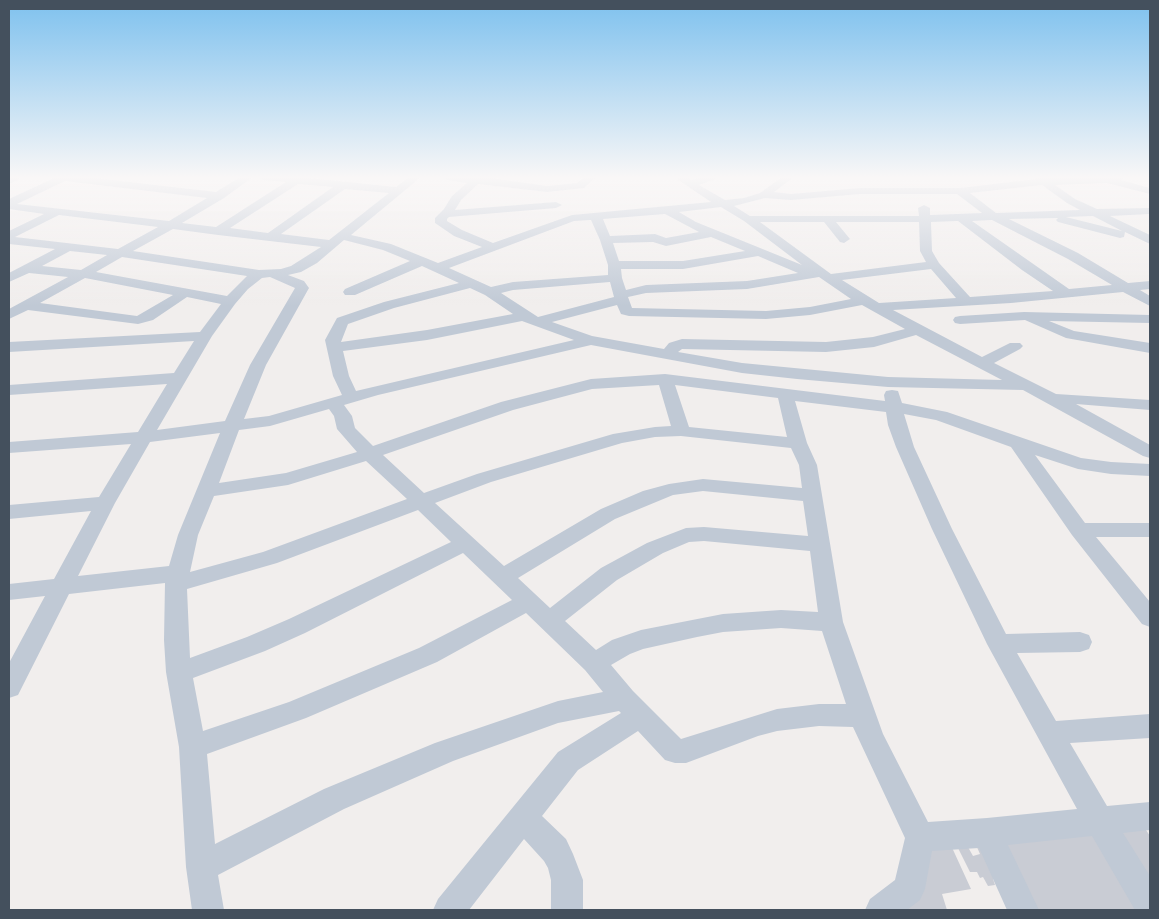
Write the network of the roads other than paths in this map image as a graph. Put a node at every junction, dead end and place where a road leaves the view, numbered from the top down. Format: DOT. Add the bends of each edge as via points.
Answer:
graph roads {
  1 [pos="925,219"];
  2 [pos="44,220"];
  3 [pos="126,220"];
  4 [pos="180,220"];
  5 [pos="235,220"];
  6 [pos="294,220"];
  7 [pos="361,220"];
  8 [pos="441,220"];
  9 [pos="567,220"];
  10 [pos="598,220"];
  11 [pos="683,220"];
  12 [pos="749,220"];
  13 [pos="828,220"];
  14 [pos="964,220"];
  15 [pos="1001,220"];
  16 [pos="1062,220"];
  17 [pos="1109,220"];
  18 [pos="171,225"];
  19 [pos="218,231"];
  20 [pos="714,233"];
  21 [pos="1127,235"];
  22 [pos="270,237"];
  23 [pos="844,239"];
  24 [pos="10,240"];
  25 [pos="336,240"];
  26 [pos="606,240"];
  27 [pos="1086,240"];
  28 [pos="1150,240"];
  29 [pos="68,247"];
  30 [pos="492,247"];
  31 [pos="762,252"];
  32 [pos="119,253"];
  33 [pos="422,261"];
  34 [pos="9,265"];
  35 [pos="934,265"];
  36 [pos="438,268"];
  37 [pos="27,269"];
  38 [pos="614,271"];
  39 [pos="84,274"];
  40 [pos="266,274"];
  41 [pos="821,276"];
  42 [pos="9,278"];
  43 [pos="473,283"];
  44 [pos="1150,285"];
  45 [pos="1127,289"];
  46 [pos="186,292"];
  47 [pos="350,292"];
  48 [pos="490,292"];
  49 [pos="1067,294"];
  50 [pos="622,297"];
  51 [pos="230,301"];
  52 [pos="967,302"];
  53 [pos="1150,302"];
  54 [pos="870,304"];
  55 [pos="26,306"];
  56 [pos="9,315"];
  57 [pos="1024,316"];
  58 [pos="531,319"];
  59 [pos="1150,319"];
  60 [pos="960,320"];
  61 [pos="918,330"];
  62 [pos="205,336"];
  63 [pos="589,340"];
  64 [pos="1015,346"];
  65 [pos="9,347"];
  66 [pos="334,348"];
  67 [pos="1150,348"];
  68 [pos="668,354"];
  69 [pos="982,363"];
  70 [pos="770,371"];
  71 [pos="179,378"];
  72 [pos="665,379"];
  73 [pos="888,382"];
  74 [pos="1024,385"];
  75 [pos="9,390"];
  76 [pos="776,393"];
  77 [pos="1047,396"];
  78 [pos="342,400"];
  79 [pos="1150,405"];
  80 [pos="893,407"];
  81 [pos="232,427"];
  82 [pos="681,431"];
  83 [pos="146,436"];
  84 [pos="798,443"];
  85 [pos="1017,443"];
  86 [pos="9,447"];
  87 [pos="1150,452"];
  88 [pos="369,454"];
  89 [pos="1150,470"];
  90 [pos="206,491"];
  91 [pos="814,496"];
  92 [pos="421,501"];
  93 [pos="105,504"];
  94 [pos="9,512"];
  95 [pos="1079,530"];
  96 [pos="1150,530"];
  97 [pos="466,543"];
  98 [pos="820,545"];
  99 [pos="503,577"];
  100 [pos="177,578"];
  101 [pos="63,586"];
  102 [pos="9,592"];
  103 [pos="529,602"];
  104 [pos="1150,618"];
  105 [pos="550,620"];
  106 [pos="831,622"];
  107 [pos="1080,642"];
  108 [pos="999,644"];
  109 [pos="594,663"];
  110 [pos="179,672"];
  111 [pos="9,687"];
  112 [pos="632,707"];
  113 [pos="862,716"];
  114 [pos="1150,726"];
  115 [pos="1048,733"];
  116 [pos="193,747"];
  117 [pos="1150,816"];
  118 [pos="523,819"];
  119 [pos="1099,821"];
  120 [pos="987,833"];
  121 [pos="920,837"];
  122 [pos="202,867"];
  123 [pos="1150,905"];
  124 [pos="208,910"];
  125 [pos="449,910"];
  126 [pos="567,910"];
  127 [pos="881,910"];
  128 [pos="1022,910"];
  1 -- 35 [label="street" via="926,251"];
  2 -- 24 [label="street"];
  3 -- 18 [label="street"];
  4 -- 18 [label="street"];
  5 -- 19 [label="street"];
  6 -- 22 [label="street"];
  7 -- 25 [label="street"];
  8 -- 30 [label="street" via="442,225"];
  9 -- 30 [label="street"];
  10 -- 26 [label="street"];
  11 -- 20 [label="street"];
  12 -- 41 [label="street"];
  13 -- 23 [label="street"];
  14 -- 49 [label="street"];
  15 -- 45 [label="street" via="1073,256"];
  16 -- 21 [label="street"];
  17 -- 28 [label="street"];
  18 -- 19 [label="street"];
  18 -- 32 [label="street"];
  19 -- 22 [label="street"];
  20 -- 26 [label="street" via="666,242 655,238"];
  20 -- 31 [label="street"];
  21 -- 27 [label="street"];
  21 -- 28 [label="street"];
  22 -- 25 [label="street"];
  24 -- 29 [label="street"];
  25 -- 33 [label="street" via="387,247"];
  25 -- 40 [label="street" via="303,266 288,272"];
  26 -- 38 [label="street"];
  29 -- 32 [label="street"];
  29 -- 37 [label="street"];
  30 -- 36 [label="street"];
  31 -- 38 [label="street" via="683,265"];
  31 -- 41 [label="street"];
  32 -- 39 [label="street"];
  32 -- 40 [label="street"];
  33 -- 36 [label="street"];
  33 -- 47 [label="street"];
  34 -- 37 [label="street"];
  35 -- 41 [label="street"];
  35 -- 52 [label="street"];
  36 -- 43 [label="street"];
  37 -- 39 [label="street"];
  37 -- 42 [label="street"];
  38 -- 48 [label="street"];
  38 -- 50 [label="street"];
  39 -- 46 [label="street"];
  39 -- 55 [label="street"];
  40 -- 51 [label="street" via="243,286"];
  40 -- 81 [label="street" via="300,284 302,288 258,365"];
  41 -- 50 [label="street" via="747,285 646,290"];
  41 -- 54 [label="street"];
  43 -- 48 [label="street"];
  43 -- 66 [label="street" via="344,319 335,335"];
  44 -- 45 [label="street"];
  45 -- 49 [label="street"];
  45 -- 53 [label="street"];
  46 -- 51 [label="street"];
  46 -- 55 [label="street" via="138,320"];
  48 -- 58 [label="street"];
  49 -- 52 [label="street"];
  50 -- 54 [label="street" via="626,311 632,313 738,316"];
  50 -- 58 [label="street"];
  51 -- 62 [label="street"];
  52 -- 54 [label="street"];
  54 -- 61 [label="street"];
  55 -- 56 [label="street"];
  57 -- 59 [label="street"];
  57 -- 60 [label="street"];
  57 -- 67 [label="street" via="1071,335"];
  58 -- 63 [label="street"];
  58 -- 66 [label="street"];
  61 -- 68 [label="street" via="874,342 833,347 682,344 674,346"];
  61 -- 69 [label="street"];
  62 -- 65 [label="street"];
  62 -- 71 [label="street"];
  63 -- 68 [label="street"];
  63 -- 78 [label="street"];
  64 -- 69 [label="street"];
  66 -- 78 [label="street" via="341,376"];
  68 -- 70 [label="street"];
  69 -- 74 [label="street"];
  70 -- 73 [label="street"];
  70 -- 76 [label="street"];
  71 -- 75 [label="street"];
  71 -- 83 [label="street"];
  72 -- 76 [label="street"];
  72 -- 82 [label="street"];
  72 -- 88 [label="street" via="610,382 562,391 507,406"];
  73 -- 74 [label="street"];
  73 -- 80 [label="street"];
  74 -- 77 [label="street"];
  76 -- 80 [label="street"];
  76 -- 84 [label="street"];
  77 -- 79 [label="street"];
  77 -- 87 [label="street"];
  78 -- 81 [label="street" via="270,421"];
  78 -- 88 [label="street" via="348,433"];
  80 -- 85 [label="street" via="941,416"];
  80 -- 108 [label="street" via="905,447"];
  81 -- 83 [label="street"];
  81 -- 90 [label="street"];
  82 -- 84 [label="street"];
  82 -- 92 [label="street" via="599,442"];
  83 -- 86 [label="street"];
  83 -- 93 [label="street"];
  84 -- 91 [label="street" via="808,465"];
  85 -- 89 [label="street" via="1078,463"];
  85 -- 95 [label="street"];
  88 -- 90 [label="street" via="288,479"];
  88 -- 92 [label="street"];
  90 -- 100 [label="street" via="188,535"];
  91 -- 98 [label="street"];
  91 -- 99 [label="street" via="703,485 669,490 608,514"];
  92 -- 97 [label="street"];
  92 -- 100 [label="street" via="269,558"];
  93 -- 94 [label="street"];
  93 -- 101 [label="street"];
  95 -- 96 [label="street"];
  95 -- 104 [label="street"];
  97 -- 99 [label="street"];
  97 -- 110 [label="street" via="297,626"];
  98 -- 105 [label="street" via="686,535 609,574"];
  98 -- 106 [label="street"];
  99 -- 103 [label="street"];
  100 -- 101 [label="street"];
  100 -- 110 [label="street"];
  101 -- 102 [label="street"];
  101 -- 111 [label="street"];
  103 -- 105 [label="street"];
  103 -- 116 [label="street" via="428,655 297,710"];
  105 -- 109 [label="street"];
  106 -- 109 [label="street" via="781,619 723,623 642,640 621,647"];
  106 -- 113 [label="street"];
  107 -- 108 [label="street"];
  108 -- 115 [label="street"];
  109 -- 112 [label="street"];
  110 -- 116 [label="street"];
  112 -- 113 [label="street" via="670,748 680,752 777,720 819,715"];
  112 -- 118 [label="street" via="568,761"];
  112 -- 122 [label="street" via="558,712 445,752 334,799"];
  113 -- 121 [label="street"];
  114 -- 115 [label="street"];
  115 -- 119 [label="street"];
  116 -- 122 [label="street"];
  117 -- 119 [label="street"];
  118 -- 125 [label="street"];
  118 -- 126 [label="street" via="542,835 558,857 567,880"];
  119 -- 120 [label="street"];
  119 -- 123 [label="street"];
  120 -- 121 [label="street"];
  120 -- 128 [label="street"];
  121 -- 127 [label="street" via="908,889"];
  122 -- 124 [label="street"];
}
